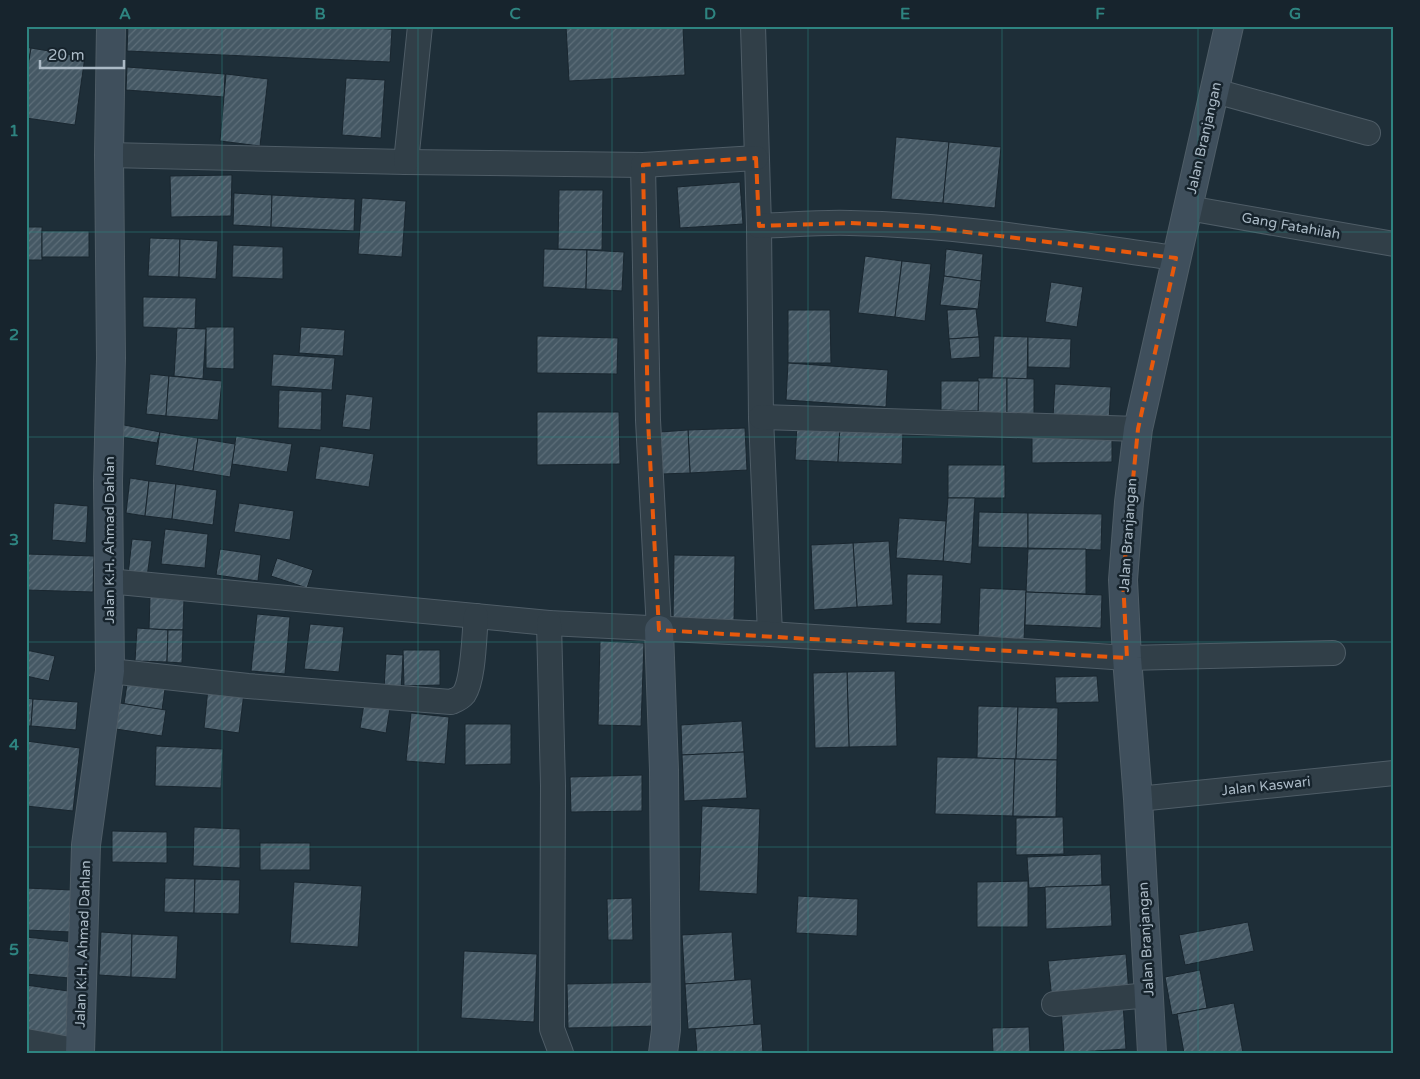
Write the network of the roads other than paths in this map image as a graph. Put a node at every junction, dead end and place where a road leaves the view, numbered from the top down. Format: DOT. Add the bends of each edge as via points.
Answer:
graph roads {
  1 [pos="111,26"];
  2 [pos="420,26"];
  3 [pos="753,26"];
  4 [pos="1229,26"];
  5 [pos="1215,91"];
  6 [pos="1368,132"];
  7 [pos="109,155"];
  8 [pos="756,158"];
  9 [pos="406,162"];
  10 [pos="643,165"];
  11 [pos="1188,208"];
  12 [pos="759,226"];
  13 [pos="1394,244"];
  14 [pos="1176,258"];
  15 [pos="761,417"];
  16 [pos="1138,429"];
  17 [pos="108,581"];
  18 [pos="476,616"];
  19 [pos="549,623"];
  20 [pos="659,630"];
  21 [pos="770,634"];
  22 [pos="1333,653"];
  23 [pos="1126,658"];
  24 [pos="110,670"];
  25 [pos="1394,773"];
  26 [pos="1138,799"];
  27 [pos="1149,995"];
  28 [pos="1054,1004"];
  29 [pos="26,1040"];
  30 [pos="80,1052"];
  31 [pos="561,1053"];
  32 [pos="663,1053"];
  33 [pos="1152,1053"];
  1 -- 7 [label="street, Jalan K.H. Ahmad Dahlan"];
  2 -- 9 [label="street"];
  3 -- 8 [label="street"];
  4 -- 5 [label="street, Jalan Branjangan"];
  5 -- 6 [label="street"];
  5 -- 11 [label="street, Jalan Branjangan"];
  7 -- 9 [label="street"];
  7 -- 17 [label="street, Jalan K.H. Ahmad Dahlan"];
  8 -- 10 [label="street"];
  8 -- 12 [label="street"];
  9 -- 10 [label="street"];
  10 -- 20 [label="street" via="648,420"];
  11 -- 13 [label="street, Gang Fatahilah"];
  11 -- 14 [label="street, Jalan Branjangan"];
  12 -- 14 [label="street" via="849,223 926,227"];
  12 -- 15 [label="street"];
  14 -- 16 [label="street, Jalan Branjangan"];
  15 -- 16 [label="street"];
  15 -- 21 [label="street"];
  16 -- 23 [label="street, Jalan Branjangan" via="1123,580"];
  17 -- 18 [label="street"];
  17 -- 24 [label="street, Jalan K.H. Ahmad Dahlan"];
  18 -- 19 [label="street"];
  18 -- 24 [label="street" via="470,678 465,693 451,702 248,686"];
  19 -- 20 [label="street"];
  19 -- 31 [label="street" via="553,786 552,1029"];
  20 -- 21 [label="street"];
  20 -- 32 [label="street" via="664,770 666,1030"];
  21 -- 23 [label="street"];
  22 -- 23 [label="street"];
  23 -- 26 [label="street, Jalan Branjangan"];
  24 -- 30 [label="street, Jalan K.H. Ahmad Dahlan" via="86,844"];
  25 -- 26 [label="street, Jalan Kaswari"];
  26 -- 27 [label="street, Jalan Branjangan"];
  27 -- 28 [label="street"];
  27 -- 33 [label="street, Jalan Branjangan"];
  29 -- 30 [label="street"];
}
